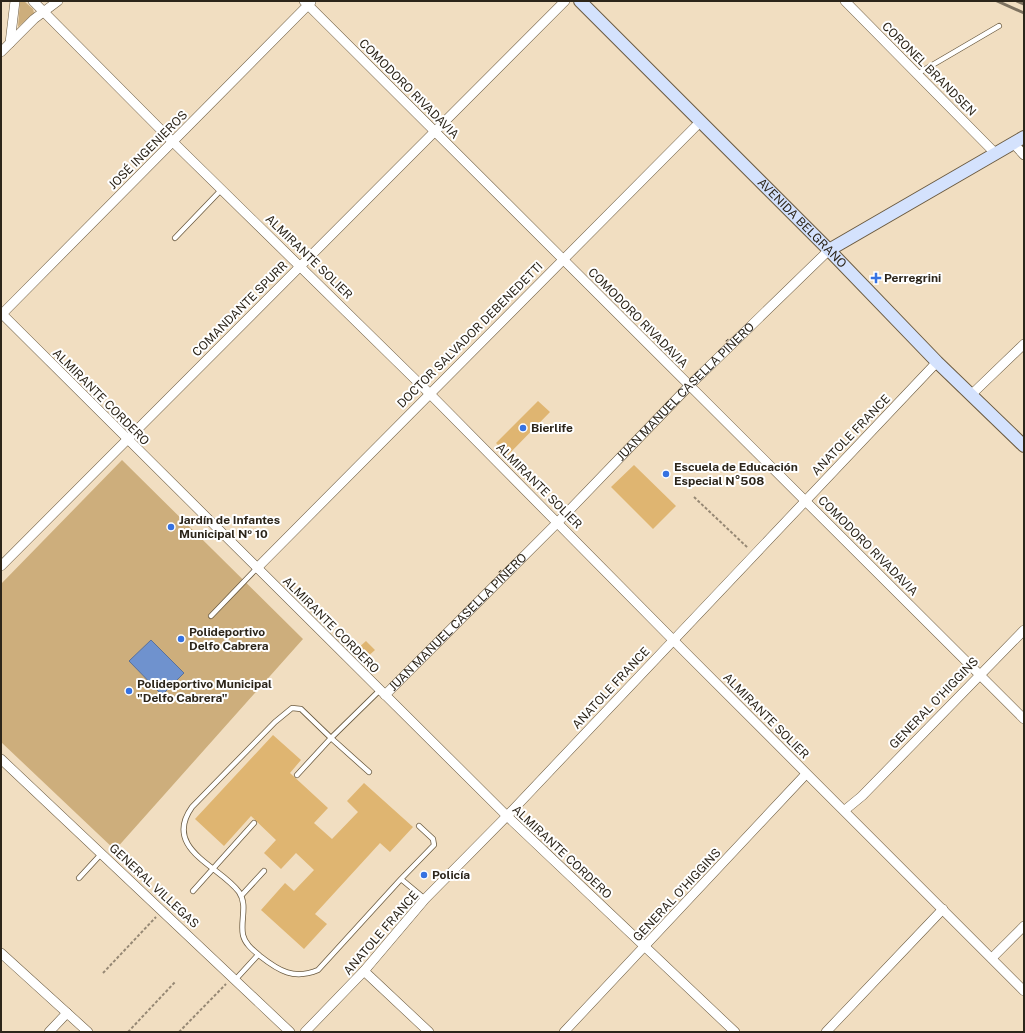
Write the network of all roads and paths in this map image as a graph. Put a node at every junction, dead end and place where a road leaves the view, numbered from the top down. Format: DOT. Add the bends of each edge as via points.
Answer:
graph roads {
  1 [pos="15,1"];
  2 [pos="33,1"];
  3 [pos="58,1"];
  4 [pos="565,1"];
  5 [pos="580,1"];
  6 [pos="846,1"];
  7 [pos="308,2"];
  8 [pos="44,13"];
  9 [pos="999,26"];
  10 [pos="10,43"];
  11 [pos="1,52"];
  12 [pos="917,74"];
  13 [pos="701,121"];
  14 [pos="435,132"];
  15 [pos="1024,137"];
  16 [pos="173,142"];
  17 [pos="1013,144"];
  18 [pos="995,153"];
  19 [pos="1024,155"];
  20 [pos="222,189"];
  21 [pos="175,238"];
  22 [pos="829,250"];
  23 [pos="562,259"];
  24 [pos="300,266"];
  25 [pos="1,314"];
  26 [pos="1024,344"];
  27 [pos="937,362"];
  28 [pos="689,386"];
  29 [pos="429,393"];
  30 [pos="972,394"];
  31 [pos="127,440"];
  32 [pos="1024,446"];
  33 [pos="694,496"];
  34 [pos="806,502"];
  35 [pos="558,522"];
  36 [pos="755,555"];
  37 [pos="1,566"];
  38 [pos="257,568"];
  39 [pos="211,616"];
  40 [pos="1024,630"];
  41 [pos="673,640"];
  42 [pos="980,674"];
  43 [pos="382,692"];
  44 [pos="1024,719"];
  45 [pos="331,738"];
  46 [pos="1,759"];
  47 [pos="369,772"];
  48 [pos="806,774"];
  49 [pos="297,775"];
  50 [pos="845,810"];
  51 [pos="507,816"];
  52 [pos="254,823"];
  53 [pos="419,826"];
  54 [pos="102,853"];
  55 [pos="213,869"];
  56 [pos="264,871"];
  57 [pos="79,878"];
  58 [pos="401,879"];
  59 [pos="193,891"];
  60 [pos="241,896"];
  61 [pos="426,899"];
  62 [pos="943,909"];
  63 [pos="162,910"];
  64 [pos="1024,926"];
  65 [pos="646,946"];
  66 [pos="1,953"];
  67 [pos="258,954"];
  68 [pos="992,958"];
  69 [pos="364,971"];
  70 [pos="103,973"];
  71 [pos="234,978"];
  72 [pos="176,981"];
  73 [pos="1024,991"];
  74 [pos="67,1013"];
  75 [pos="48,1032"];
  76 [pos="88,1032"];
  77 [pos="128,1032"];
  78 [pos="179,1032"];
  79 [pos="290,1032"];
  80 [pos="305,1032"];
  81 [pos="428,1032"];
  82 [pos="564,1032"];
  83 [pos="736,1032"];
  84 [pos="826,1032"];
  1 -- 10 [label="street"];
  2 -- 8 [label="street, ALMIRANTE SOLIER"];
  3 -- 8 [label="street"];
  4 -- 14 [label="street, COMANDANTE SPURR"];
  5 -- 13 [label="street, AVENIDA BELGRANO"];
  6 -- 12 [label="street, CORONEL BRANDSEN"];
  7 -- 14 [label="street, COMODORO RIVADAVIA"];
  7 -- 16 [label="street, JOSÉ INGENIEROS"];
  8 -- 10 [label="street" via="34,19"];
  8 -- 16 [label="street, ALMIRANTE SOLIER"];
  9 -- 12 [label="lane"];
  10 -- 11 [label="street"];
  12 -- 18 [label="street, CORONEL BRANDSEN"];
  13 -- 22 [label="street, AVENIDA BELGRANO"];
  13 -- 23 [label="street, DOCTOR SALVADOR DEBENEDETTI"];
  14 -- 23 [label="street, COMODORO RIVADAVIA"];
  14 -- 24 [label="street, COMANDANTE SPURR"];
  15 -- 17 [label="street, JUAN MANUEL CASELLA PIÑERO"];
  16 -- 20 [label="street, ALMIRANTE SOLIER"];
  16 -- 25 [label="street, JOSÉ INGENIEROS"];
  17 -- 18 [label="street, JUAN MANUEL CASELLA PIÑERO"];
  17 -- 19 [label="street"];
  18 -- 22 [label="street, JUAN MANUEL CASELLA PIÑERO"];
  20 -- 21 [label="lane"];
  20 -- 24 [label="street, ALMIRANTE SOLIER"];
  22 -- 27 [label="street, AVENIDA BELGRANO"];
  22 -- 28 [label="street, JUAN MANUEL CASELLA PIÑERO"];
  23 -- 28 [label="street, COMODORO RIVADAVIA"];
  23 -- 29 [label="street, DOCTOR SALVADOR DEBENEDETTI"];
  24 -- 29 [label="street, ALMIRANTE SOLIER"];
  24 -- 31 [label="street, COMANDANTE SPURR"];
  25 -- 31 [label="street, ALMIRANTE CORDERO"];
  26 -- 30 [label="street"];
  27 -- 30 [label="street, AVENIDA BELGRANO"];
  27 -- 34 [label="street, ANATOLE FRANCE"];
  28 -- 34 [label="street, COMODORO RIVADAVIA"];
  28 -- 35 [label="street, JUAN MANUEL CASELLA PIÑERO"];
  29 -- 35 [label="street, ALMIRANTE SOLIER"];
  29 -- 38 [label="street, DOCTOR SALVADOR DEBENEDETTI"];
  30 -- 32 [label="street, AVENIDA BELGRANO"];
  31 -- 37 [label="street, COMANDANTE SPURR"];
  31 -- 38 [label="street, ALMIRANTE CORDERO"];
  33 -- 36 [label="path"];
  34 -- 36 [label="street, ANATOLE FRANCE"];
  34 -- 42 [label="street, COMODORO RIVADAVIA"];
  35 -- 41 [label="street, ALMIRANTE SOLIER"];
  35 -- 43 [label="street, JUAN MANUEL CASELLA PIÑERO"];
  36 -- 41 [label="street, ANATOLE FRANCE"];
  38 -- 39 [label="lane"];
  38 -- 43 [label="street, ALMIRANTE CORDERO"];
  40 -- 42 [label="street, GENERAL O'HIGGINS"];
  41 -- 48 [label="street, ALMIRANTE SOLIER"];
  41 -- 51 [label="street, ANATOLE FRANCE"];
  42 -- 44 [label="street, COMODORO RIVADAVIA"];
  42 -- 50 [label="street, GENERAL O'HIGGINS" via="862,796"];
  43 -- 45 [label="lane"];
  43 -- 51 [label="street, ALMIRANTE CORDERO"];
  45 -- 47 [label="lane"];
  45 -- 49 [label="lane"];
  45 -- 55 [label="lane" via="301,709 292,708 274,722 192,807 184,825 186,842 190,849"];
  46 -- 54 [label="street, GENERAL VILLEGAS"];
  48 -- 50 [label="street, ALMIRANTE SOLIER"];
  48 -- 65 [label="street, GENERAL O'HIGGINS"];
  50 -- 62 [label="street, ALMIRANTE SOLIER"];
  51 -- 61 [label="street, ANATOLE FRANCE"];
  51 -- 65 [label="street, ALMIRANTE CORDERO"];
  52 -- 55 [label="lane"];
  53 -- 58 [label="lane" via="433,839 434,844"];
  54 -- 57 [label="lane"];
  54 -- 63 [label="street, GENERAL VILLEGAS"];
  55 -- 59 [label="lane"];
  55 -- 60 [label="lane"];
  56 -- 60 [label="lane"];
  58 -- 61 [label="lane"];
  58 -- 67 [label="lane" via="318,970 294,974 284,972 277,970"];
  60 -- 67 [label="lane" via="243,934 249,947"];
  61 -- 69 [label="street, ANATOLE FRANCE"];
  62 -- 68 [label="street, ALMIRANTE SOLIER"];
  62 -- 84 [label="street"];
  63 -- 70 [label="path"];
  63 -- 71 [label="street, GENERAL VILLEGAS"];
  64 -- 68 [label="street"];
  65 -- 82 [label="street, GENERAL O'HIGGINS"];
  65 -- 83 [label="street, ALMIRANTE CORDERO"];
  66 -- 74 [label="street"];
  67 -- 71 [label="lane"];
  68 -- 73 [label="street, ALMIRANTE SOLIER"];
  69 -- 80 [label="street, ANATOLE FRANCE"];
  69 -- 81 [label="street"];
  71 -- 78 [label="path"];
  71 -- 79 [label="street, GENERAL VILLEGAS"];
  72 -- 77 [label="path"];
  74 -- 75 [label="street"];
  74 -- 76 [label="street"];
}
